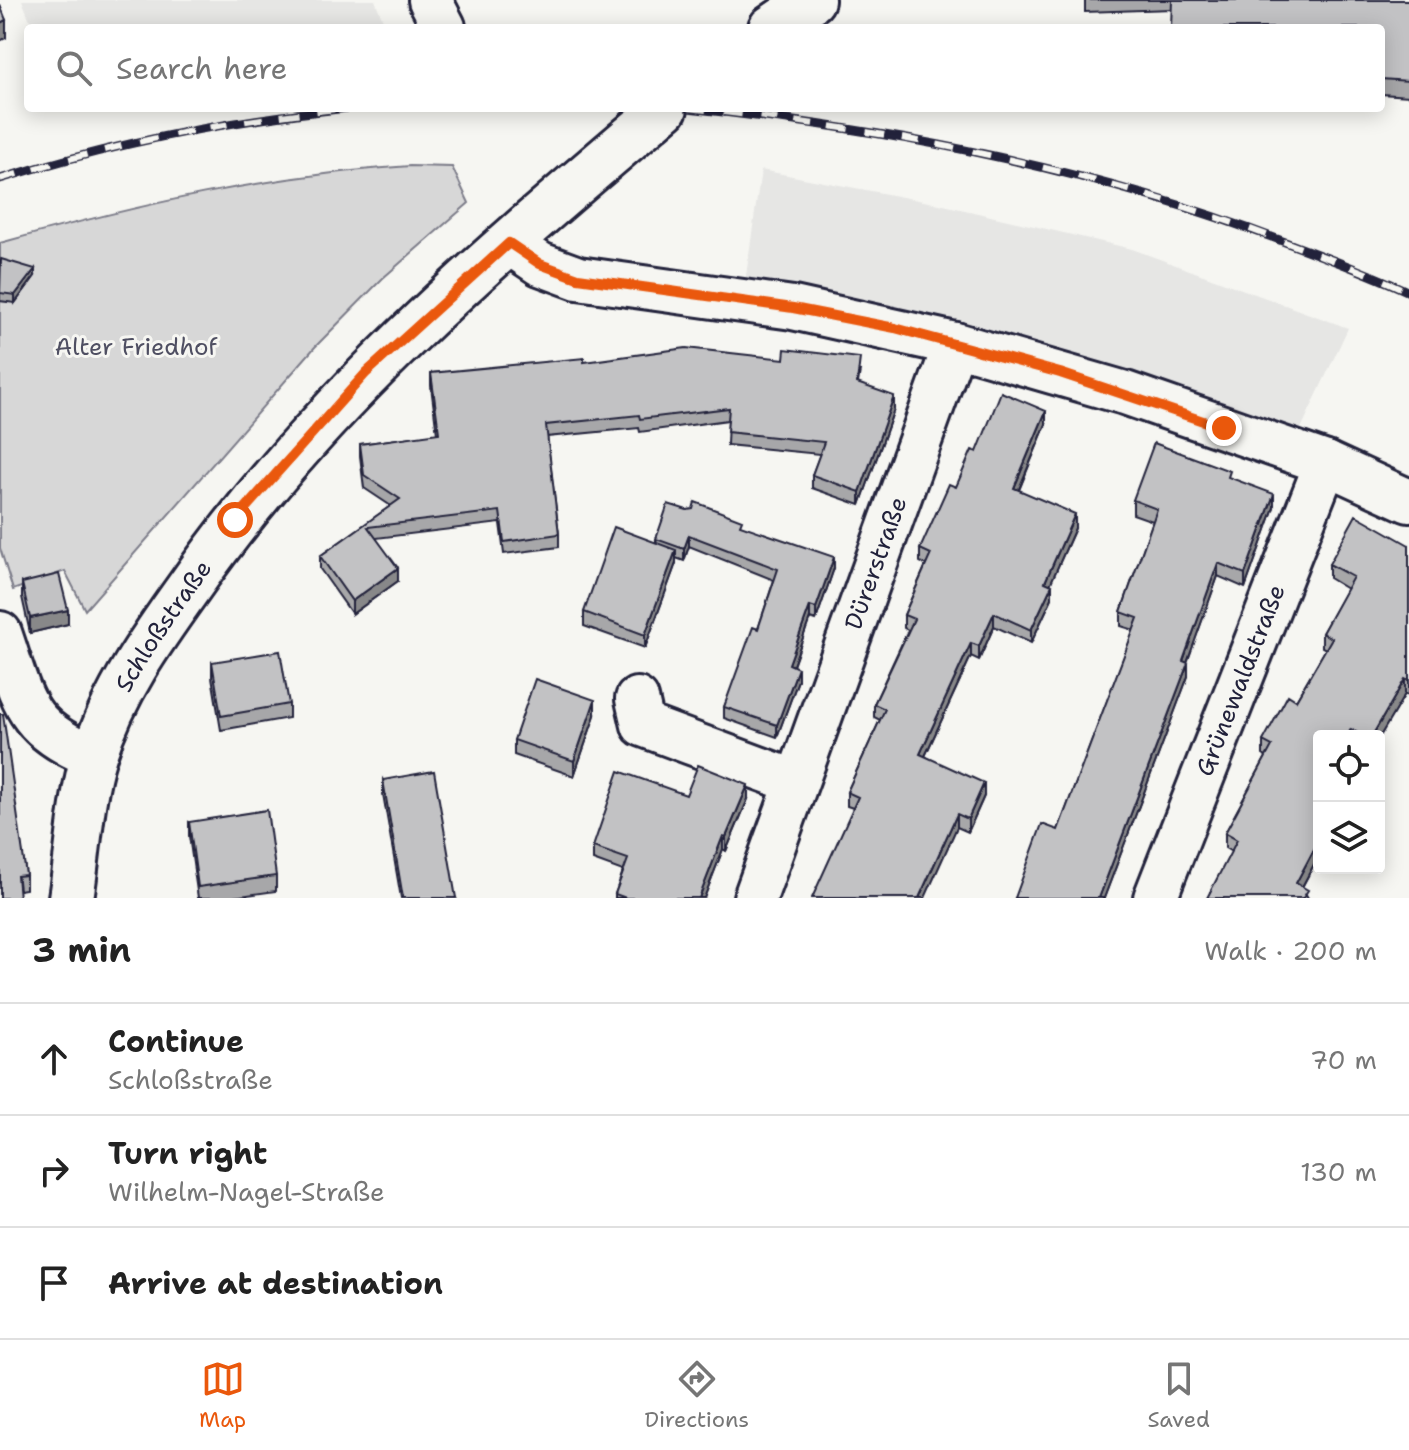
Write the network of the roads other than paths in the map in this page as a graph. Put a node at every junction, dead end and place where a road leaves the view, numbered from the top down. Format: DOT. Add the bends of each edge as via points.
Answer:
graph roads {
  1 [pos="430,0"];
  2 [pos="442,24"];
  3 [pos="660,112"];
  4 [pos="509,243"];
  5 [pos="955,344"];
  6 [pos="1326,463"];
  7 [pos="1409,501"];
  8 [pos="0,633"];
  9 [pos="637,699"];
  10 [pos="93,756"];
  11 [pos="796,782"];
  12 [pos="71,898"];
  13 [pos="755,898"];
  14 [pos="1155,898"];
  1 -- 2 [label="street"];
  3 -- 4 [label="street, Schloßstraße"];
  4 -- 5 [label="street" via="540,264 578,278 793,308"];
  4 -- 10 [label="street, Schloßstraße" via="366,373 235,520 133,665"];
  5 -- 6 [label="street" via="1125,393"];
  5 -- 11 [label="street, Dürerstraße"];
  6 -- 7 [label="street"];
  6 -- 14 [label="street, Grünewaldstraße"];
  8 -- 10 [label="street" via="27,712 65,745"];
  9 -- 11 [label="street" via="643,725"];
  10 -- 12 [label="street, Schloßstraße"];
  11 -- 13 [label="street, Dürerstraße"];
}
